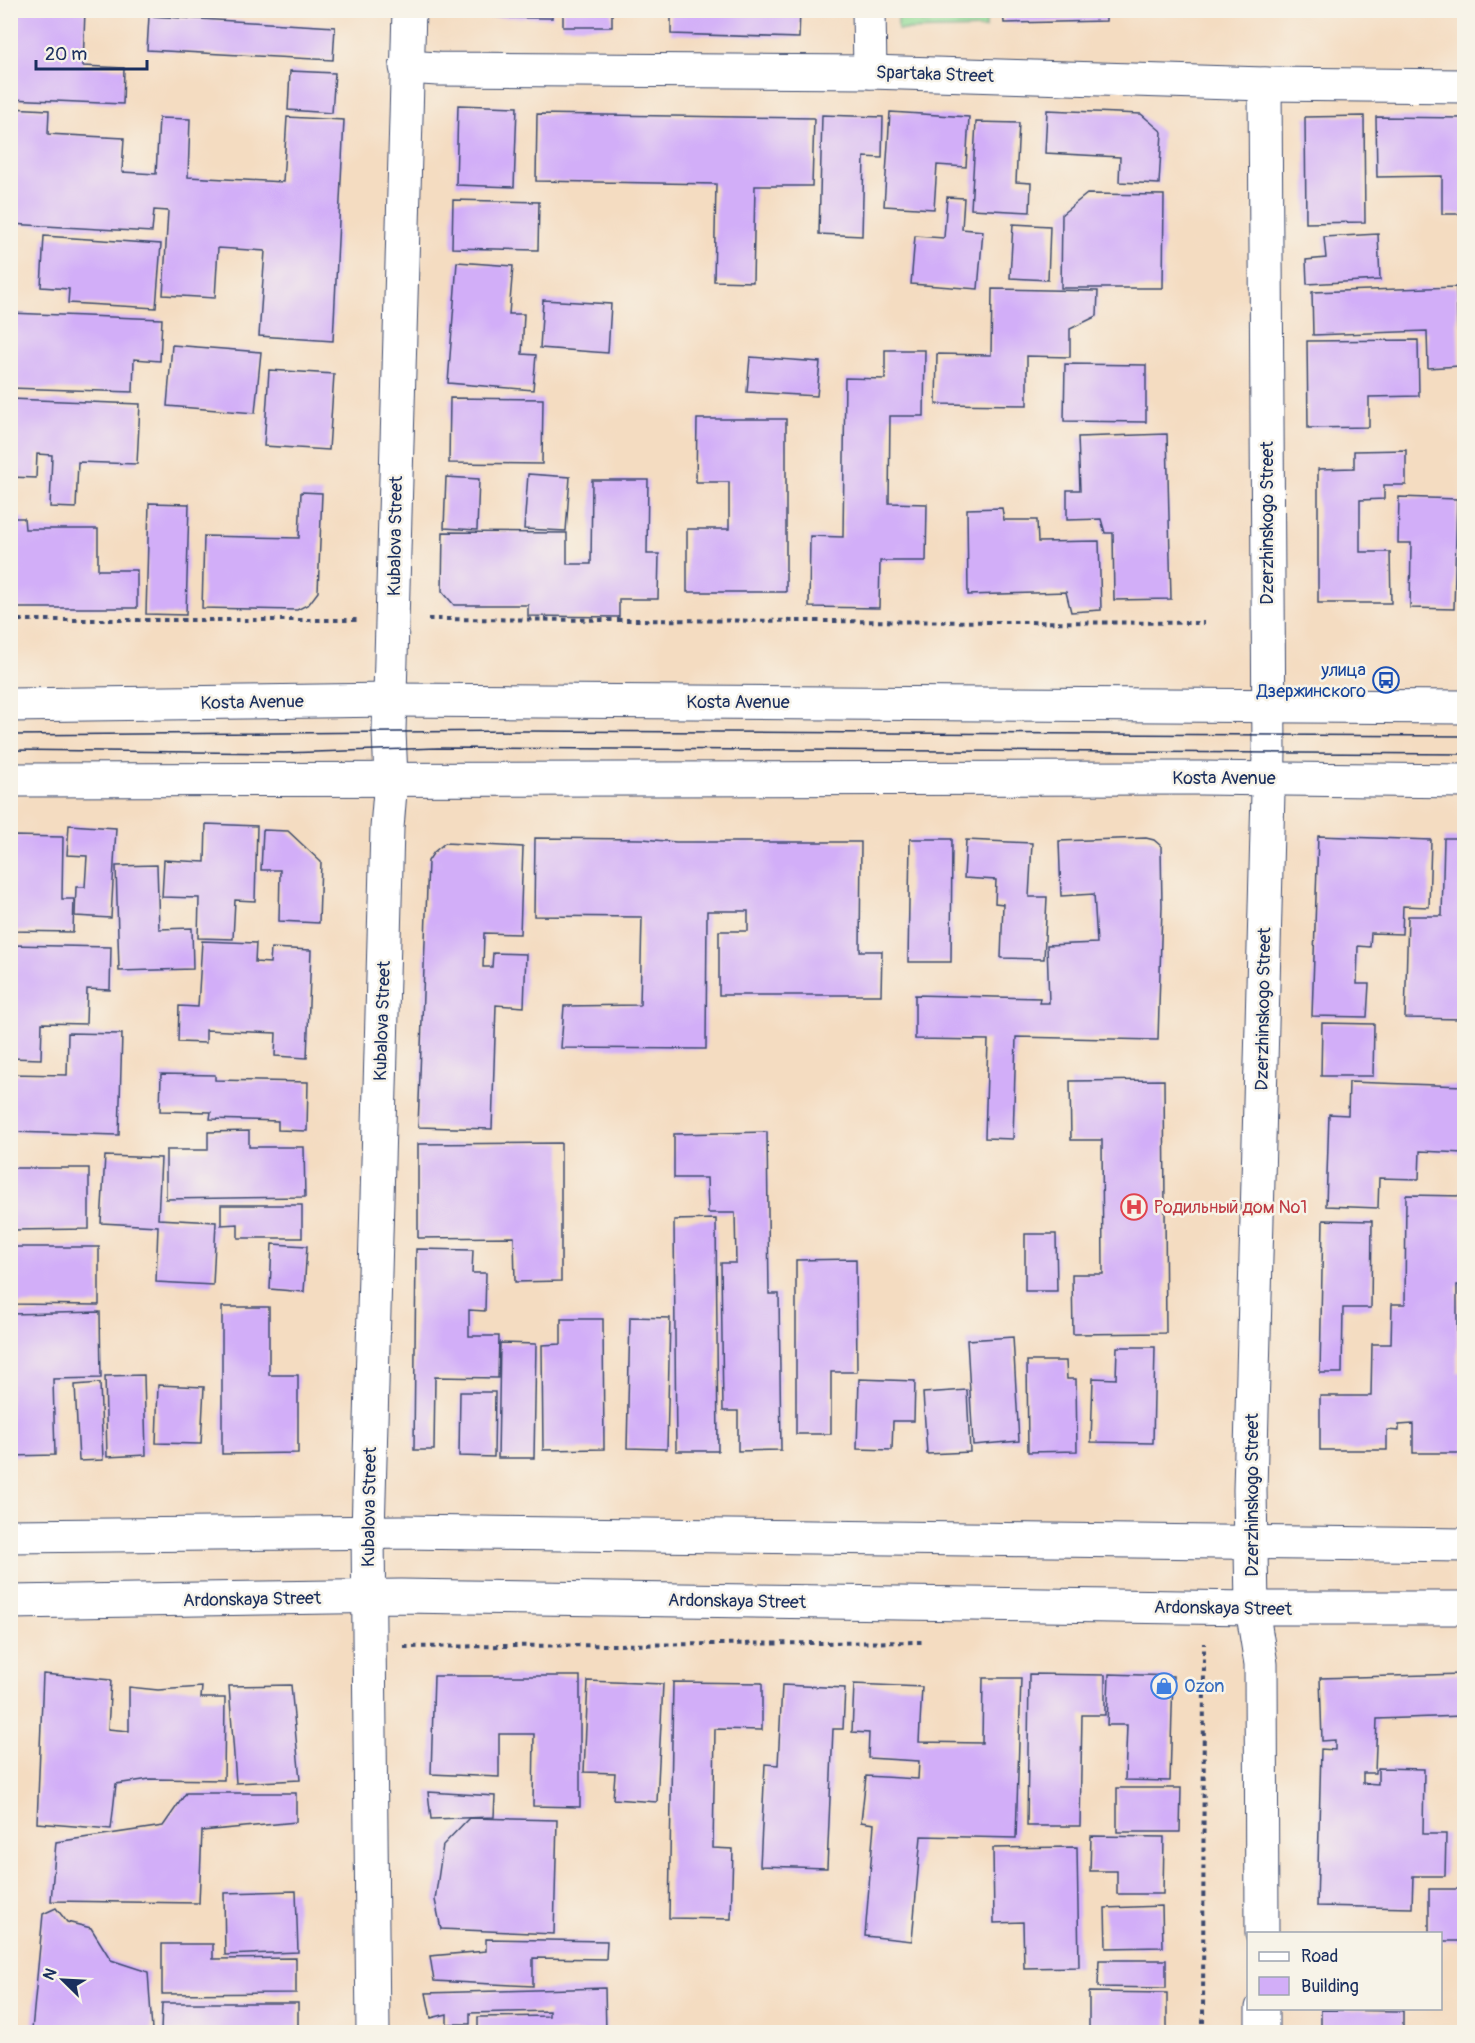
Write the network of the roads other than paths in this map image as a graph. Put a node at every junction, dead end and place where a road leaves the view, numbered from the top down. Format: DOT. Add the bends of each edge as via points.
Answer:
graph roads {
  1 [pos="408,10"];
  2 [pos="869,10"];
  3 [pos="406,67"];
  4 [pos="870,72"];
  5 [pos="1265,84"];
  6 [pos="1464,86"];
  7 [pos="390,700"];
  8 [pos="10,705"];
  9 [pos="1269,706"];
  10 [pos="1464,707"];
  11 [pos="392,779"];
  12 [pos="1267,779"];
  13 [pos="10,780"];
  14 [pos="1464,781"];
  15 [pos="368,1533"];
  16 [pos="10,1536"];
  17 [pos="1251,1543"];
  18 [pos="1464,1545"];
  19 [pos="368,1598"];
  20 [pos="10,1602"];
  21 [pos="1252,1608"];
  22 [pos="1464,1608"];
  23 [pos="1262,1932"];
  24 [pos="1262,2010"];
  25 [pos="373,2032"];
  26 [pos="1262,2032"];
  1 -- 3 [label="main road, Kubalova Street"];
  2 -- 4 [label="main road"];
  3 -- 4 [label="main road, Spartaka Street"];
  3 -- 7 [label="main road, Kubalova Street"];
  4 -- 5 [label="main road, Spartaka Street"];
  5 -- 6 [label="main road, Spartaka Street"];
  5 -- 9 [label="main road, Dzerzhinskogo Street"];
  7 -- 8 [label="main road, Kosta Avenue"];
  7 -- 9 [label="main road, Kosta Avenue"];
  7 -- 11 [label="main road, Kubalova Street"];
  9 -- 10 [label="main road, Kosta Avenue"];
  9 -- 12 [label="main road, Dzerzhinskogo Street"];
  11 -- 12 [label="main road, Kosta Avenue"];
  11 -- 13 [label="main road, Kosta Avenue"];
  11 -- 15 [label="main road, Kubalova Street" via="387,828"];
  12 -- 14 [label="main road, Kosta Avenue"];
  12 -- 17 [label="main road, Dzerzhinskogo Street"];
  15 -- 16 [label="main road"];
  15 -- 17 [label="main road"];
  15 -- 19 [label="main road, Kubalova Street"];
  17 -- 18 [label="main road"];
  17 -- 21 [label="main road, Dzerzhinskogo Street"];
  19 -- 20 [label="main road, Ardonskaya Street"];
  19 -- 21 [label="main road, Ardonskaya Street"];
  19 -- 25 [label="main road, Kubalova Street"];
  21 -- 22 [label="main road, Ardonskaya Street"];
  21 -- 23 [label="main road, Dzerzhinskogo Street" via="1261,1664"];
  24 -- 26 [label="main road"];
}
